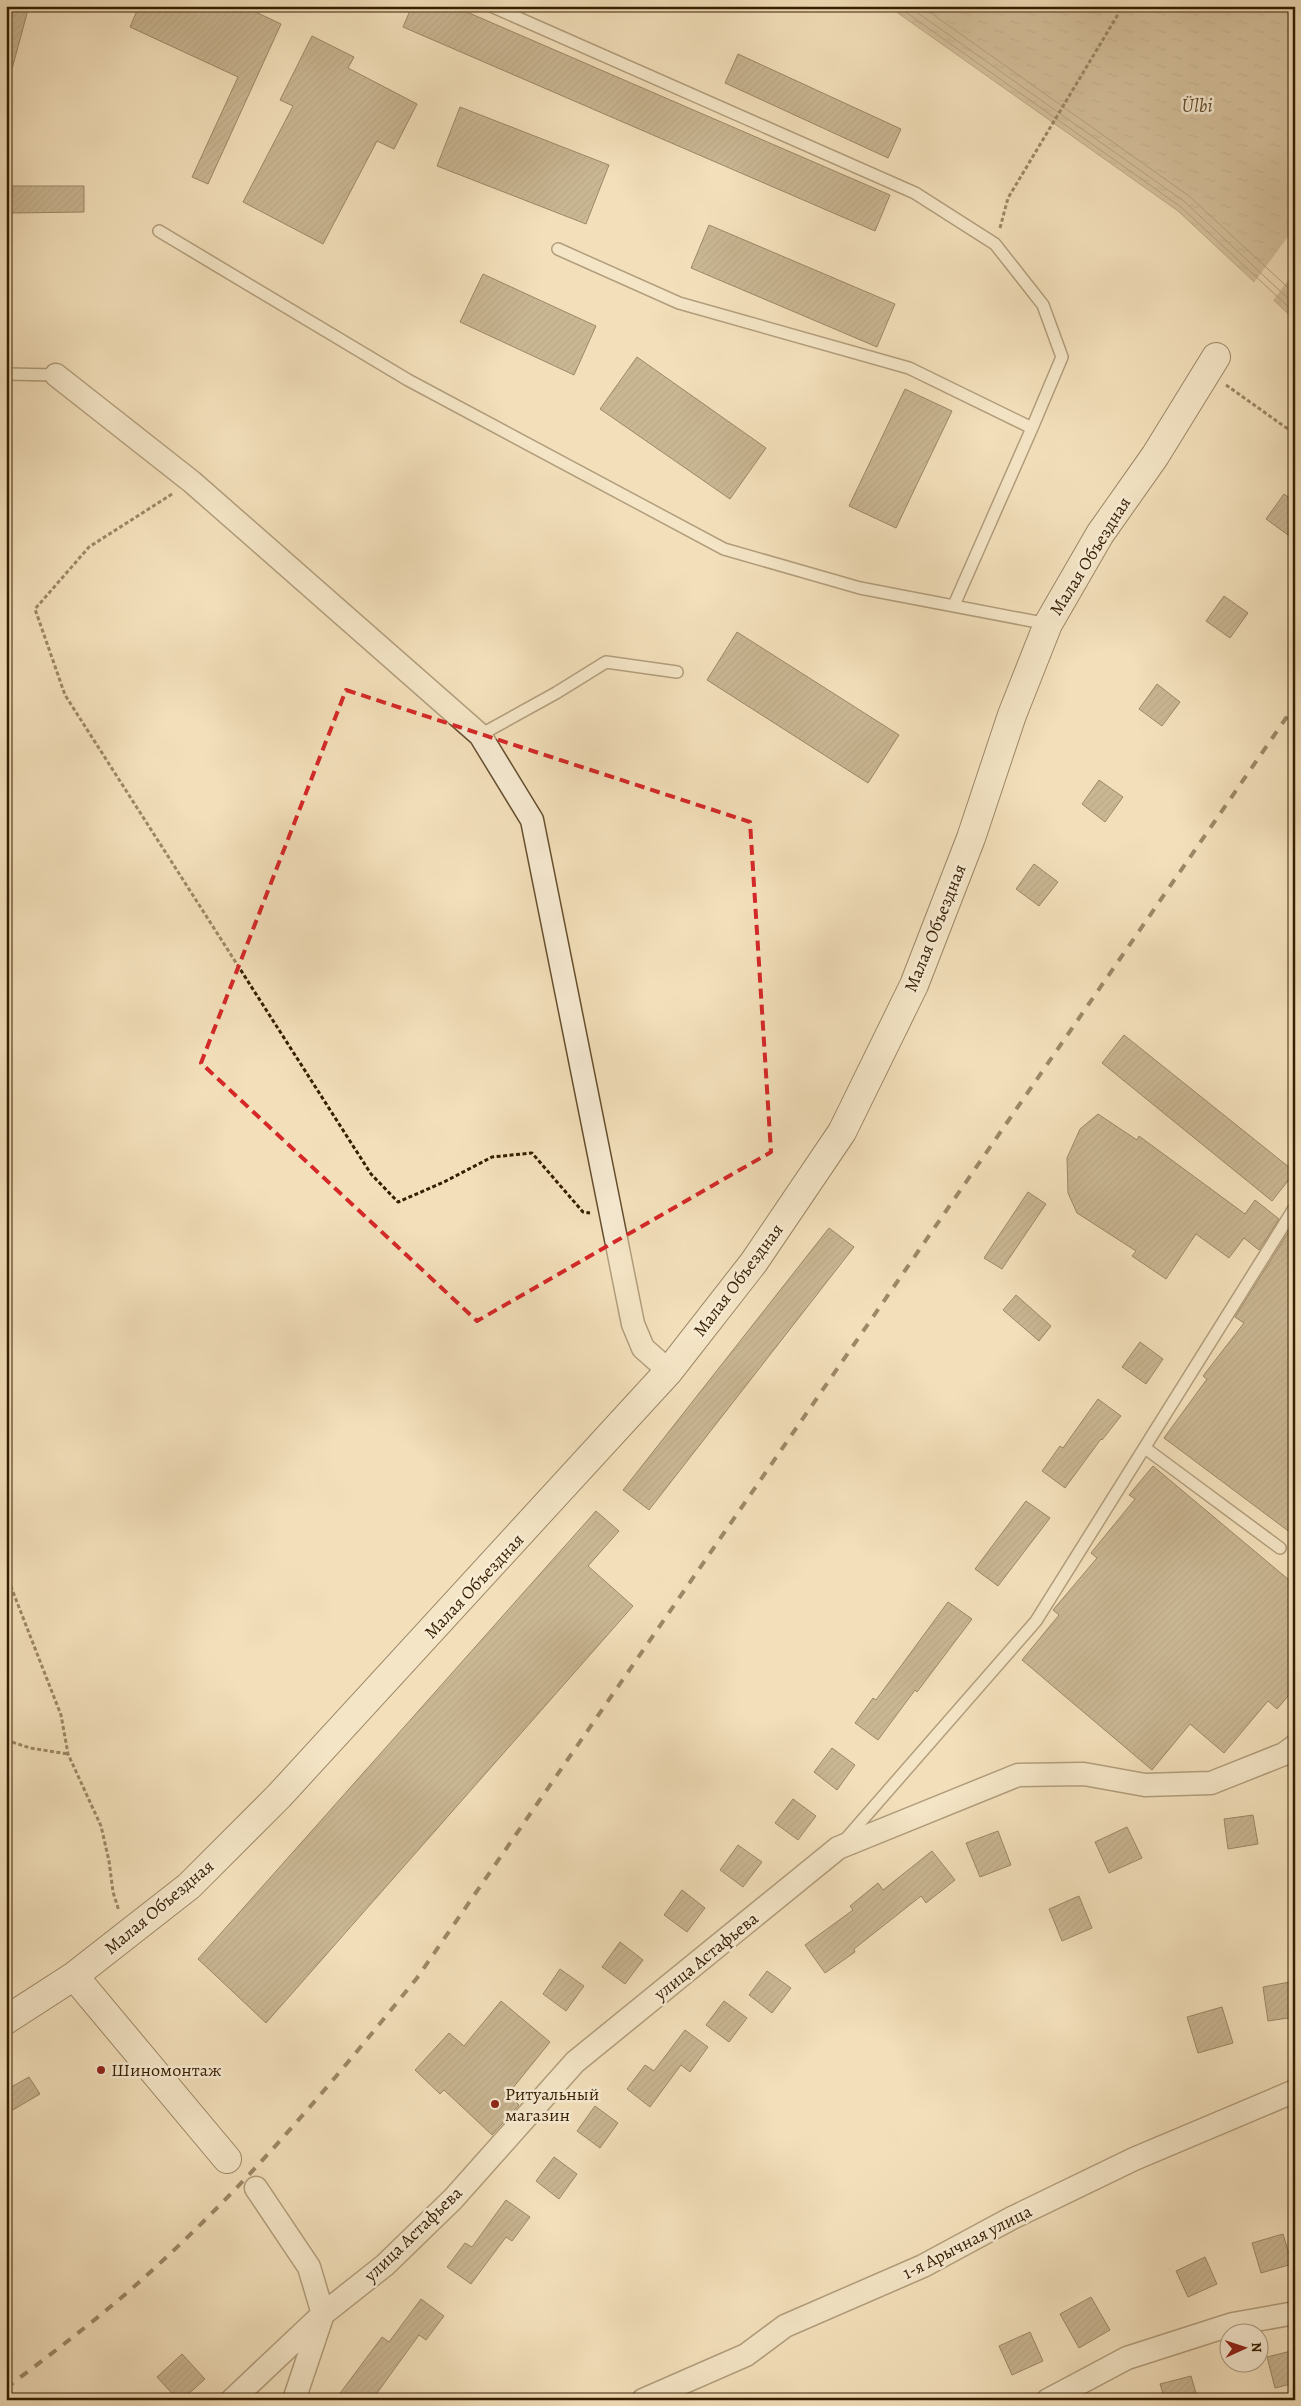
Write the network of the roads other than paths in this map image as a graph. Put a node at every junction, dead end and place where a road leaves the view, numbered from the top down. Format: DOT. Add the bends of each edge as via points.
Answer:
graph roads {
  1 [pos="491,6"];
  2 [pos="159,231"];
  3 [pos="558,249"];
  4 [pos="1212,364"];
  5 [pos="6,374"];
  6 [pos="56,375"];
  7 [pos="1032,428"];
  8 [pos="954,605"];
  9 [pos="1048,624"];
  10 [pos="677,672"];
  11 [pos="480,735"];
  12 [pos="1295,1207"];
  13 [pos="669,1372"];
  14 [pos="1145,1448"];
  15 [pos="1280,1548"];
  16 [pos="1295,1746"];
  17 [pos="838,1848"];
  18 [pos="74,1976"];
  19 [pos="6,2020"];
  20 [pos="1295,2091"];
  21 [pos="227,2158"];
  22 [pos="256,2188"];
  23 [pos="1295,2313"];
  24 [pos="323,2314"];
  25 [pos="232,2400"];
  26 [pos="294,2400"];
  27 [pos="643,2400"];
  28 [pos="1048,2400"];
  1 -- 7 [label="lane" via="915,193 995,244 1043,305 1062,357"];
  2 -- 8 [label="lane" via="408,380 724,549 860,588"];
  3 -- 7 [label="lane" via="679,303 909,368"];
  4 -- 9 [label="main road, Малая Объездная" via="1155,456 1100,534"];
  5 -- 6 [label="lane"];
  6 -- 11 [label="street" via="192,482"];
  7 -- 8 [label="lane"];
  8 -- 9 [label="lane"];
  9 -- 13 [label="main road, Малая Объездная" via="914,985 842,1132 754,1262"];
  10 -- 11 [label="lane" via="606,662"];
  11 -- 13 [label="street" via="532,820 633,1324 643,1348"];
  12 -- 14 [label="lane"];
  13 -- 18 [label="main road, Малая Объездная" via="279,1796 189,1886"];
  14 -- 15 [label="lane"];
  14 -- 17 [label="lane" via="1036,1621"];
  16 -- 17 [label="street, улица Астафьева" via="1284,1754 1210,1783 1144,1785 1084,1774 1018,1775"];
  17 -- 24 [label="street, улица Астафьева" via="575,2062 453,2199 385,2265"];
  18 -- 19 [label="main road, Малая Объездная"];
  18 -- 21 [label="main road"];
  20 -- 27 [label="street, 1-я Арычная улица" via="1134,2159 922,2266 785,2326 746,2355"];
  22 -- 24 [label="street" via="309,2267"];
  23 -- 28 [label="street" via="1233,2324 1127,2358"];
  24 -- 25 [label="street, улица Астафьева"];
  24 -- 26 [label="street"];
}
